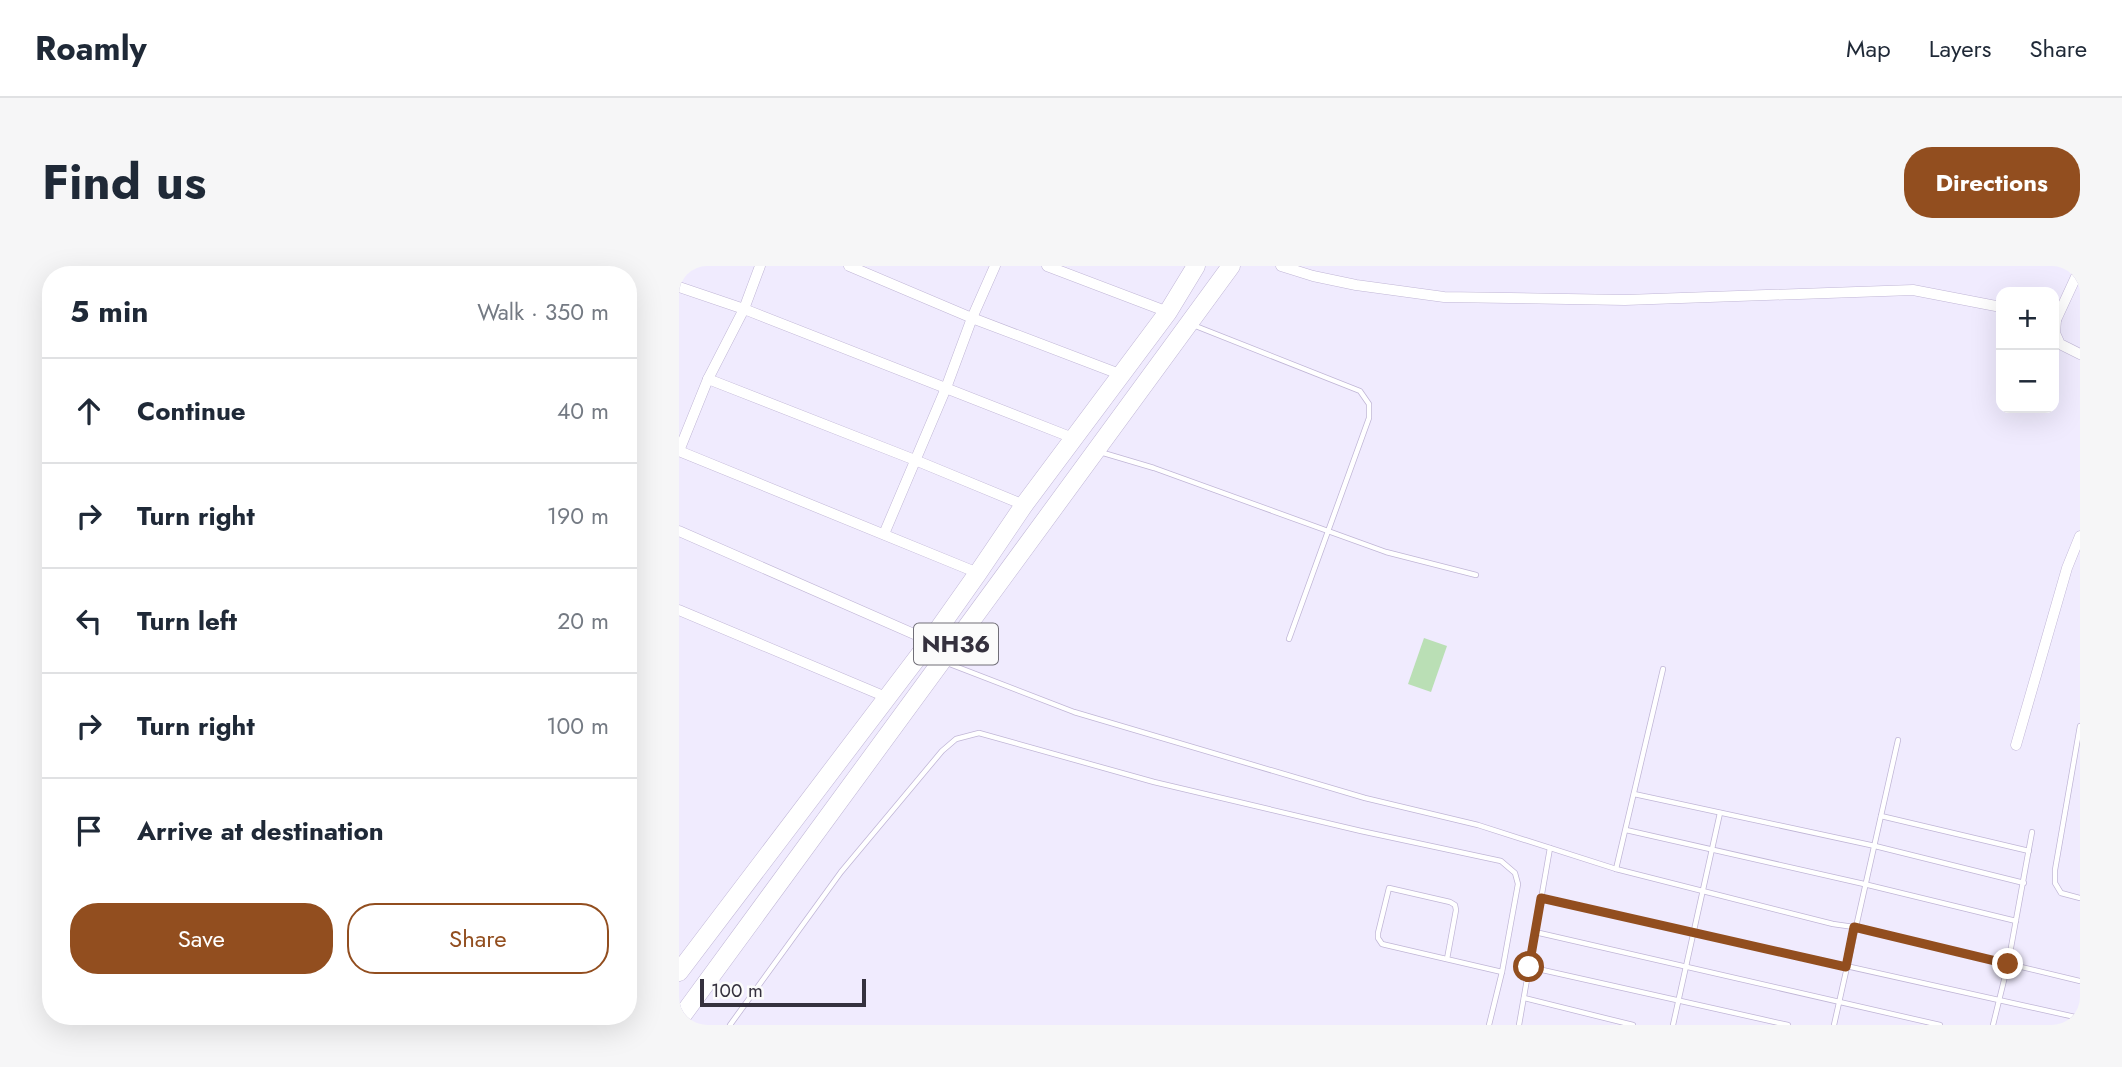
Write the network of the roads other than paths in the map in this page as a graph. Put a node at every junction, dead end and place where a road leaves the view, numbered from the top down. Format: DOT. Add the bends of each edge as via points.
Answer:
graph roads {
  1 [pos="760,266"];
  2 [pos="849,266"];
  3 [pos="995,266"];
  4 [pos="1047,266"];
  5 [pos="1196,266"];
  6 [pos="1231,266"];
  7 [pos="1281,266"];
  8 [pos="2080,268"];
  9 [pos="679,287"];
  10 [pos="1996,306"];
  11 [pos="744,309"];
  12 [pos="2059,311"];
  13 [pos="1168,312"];
  14 [pos="971,318"];
  15 [pos="1189,323"];
  16 [pos="2059,342"];
  17 [pos="2080,354"];
  18 [pos="1122,375"];
  19 [pos="708,379"];
  20 [pos="946,388"];
  21 [pos="1073,438"];
  22 [pos="679,451"];
  23 [pos="1095,451"];
  24 [pos="915,460"];
  25 [pos="1024,505"];
  26 [pos="1329,530"];
  27 [pos="679,531"];
  28 [pos="884,534"];
  29 [pos="2080,536"];
  30 [pos="978,573"];
  31 [pos="1476,575"];
  32 [pos="679,610"];
  33 [pos="1289,639"];
  34 [pos="930,640"];
  35 [pos="943,661"];
  36 [pos="1663,669"];
  37 [pos="886,697"];
  38 [pos="2080,726"];
  39 [pos="1898,740"];
  40 [pos="2016,745"];
  41 [pos="1634,794"];
  42 [pos="1720,813"];
  43 [pos="1881,816"];
  44 [pos="1626,830"];
  45 [pos="2032,832"];
  46 [pos="1875,846"];
  47 [pos="1550,848"];
  48 [pos="1711,848"];
  49 [pos="2029,851"];
  50 [pos="1616,869"];
  51 [pos="2024,883"];
  52 [pos="1864,884"];
  53 [pos="1701,891"];
  54 [pos="1541,898"];
  55 [pos="2080,898"];
  56 [pos="2017,920"];
  57 [pos="1854,927"];
  58 [pos="1535,932"];
  59 [pos="1692,932"];
  60 [pos="1447,959"];
  61 [pos="2008,964"];
  62 [pos="1529,967"];
  63 [pos="1685,967"];
  64 [pos="1846,967"];
  65 [pos="679,972"];
  66 [pos="1502,972"];
  67 [pos="2080,981"];
  68 [pos="1524,998"];
  69 [pos="1678,1000"];
  70 [pos="1999,1001"];
  71 [pos="1838,1003"];
  72 [pos="2075,1017"];
  73 [pos="679,1020"];
  74 [pos="730,1025"];
  75 [pos="1489,1025"];
  76 [pos="1519,1025"];
  77 [pos="1633,1025"];
  78 [pos="1673,1025"];
  79 [pos="1788,1025"];
  80 [pos="1834,1025"];
  81 [pos="1940,1025"];
  82 [pos="1993,1025"];
  1 -- 11 [label="street"];
  2 -- 14 [label="street"];
  3 -- 14 [label="street"];
  4 -- 13 [label="street"];
  5 -- 13 [label="highway, NH36"];
  6 -- 15 [label="highway, NH36"];
  7 -- 10 [label="street" via="1356,285 1444,297 1625,300 1913,290"];
  8 -- 12 [label="street"];
  9 -- 11 [label="street"];
  11 -- 19 [label="street"];
  11 -- 20 [label="street"];
  13 -- 18 [label="highway, NH36"];
  14 -- 18 [label="street"];
  14 -- 20 [label="street"];
  15 -- 23 [label="highway, NH36"];
  15 -- 26 [label="lane" via="1360,391 1369,404 1369,418"];
  16 -- 17 [label="street"];
  18 -- 21 [label="highway, NH36"];
  19 -- 22 [label="street"];
  19 -- 24 [label="street"];
  20 -- 21 [label="street"];
  20 -- 24 [label="street"];
  21 -- 25 [label="highway, NH36"];
  22 -- 28 [label="street"];
  23 -- 26 [label="lane"];
  23 -- 35 [label="highway, NH36"];
  24 -- 25 [label="street"];
  24 -- 28 [label="street"];
  25 -- 30 [label="highway, NH36"];
  26 -- 31 [label="lane" via="1386,552"];
  26 -- 33 [label="lane"];
  27 -- 34 [label="street"];
  28 -- 30 [label="street"];
  29 -- 40 [label="street"];
  30 -- 34 [label="highway, NH36"];
  32 -- 37 [label="street"];
  34 -- 37 [label="highway, NH36"];
  35 -- 47 [label="lane" via="1074,712"];
  35 -- 73 [label="highway, NH36"];
  36 -- 41 [label="lane"];
  37 -- 65 [label="highway, NH36"];
  38 -- 55 [label="lane" via="2055,883 2061,893"];
  39 -- 43 [label="lane"];
  41 -- 42 [label="lane"];
  41 -- 44 [label="lane"];
  42 -- 46 [label="lane"];
  42 -- 48 [label="lane"];
  43 -- 46 [label="lane"];
  43 -- 49 [label="lane"];
  44 -- 48 [label="lane"];
  44 -- 50 [label="lane"];
  45 -- 49 [label="lane"];
  46 -- 51 [label="lane"];
  46 -- 52 [label="lane"];
  47 -- 50 [label="lane"];
  47 -- 54 [label="lane"];
  48 -- 52 [label="lane"];
  48 -- 53 [label="lane"];
  49 -- 51 [label="lane"];
  50 -- 53 [label="lane"];
  51 -- 56 [label="lane"];
  52 -- 56 [label="lane"];
  52 -- 57 [label="lane"];
  53 -- 57 [label="lane"];
  53 -- 59 [label="lane"];
  54 -- 58 [label="lane"];
  54 -- 59 [label="lane"];
  56 -- 61 [label="lane"];
  57 -- 61 [label="lane"];
  57 -- 64 [label="lane"];
  58 -- 62 [label="lane"];
  58 -- 63 [label="lane"];
  59 -- 63 [label="lane"];
  59 -- 64 [label="lane"];
  60 -- 60 [label="lane" via="1455,905 1389,888 1379,941"];
  60 -- 66 [label="lane"];
  61 -- 67 [label="lane"];
  61 -- 70 [label="lane"];
  62 -- 68 [label="lane"];
  62 -- 69 [label="lane"];
  63 -- 69 [label="lane"];
  63 -- 71 [label="lane"];
  64 -- 70 [label="lane"];
  64 -- 71 [label="lane"];
  66 -- 74 [label="lane" via="1518,884 1515,873 1501,861 1154,782 979,733 956,739 942,751 841,872"];
  66 -- 75 [label="lane"];
  68 -- 76 [label="lane"];
  68 -- 77 [label="lane"];
  69 -- 78 [label="lane"];
  69 -- 79 [label="lane"];
  70 -- 72 [label="lane"];
  70 -- 82 [label="lane"];
  71 -- 80 [label="lane"];
  71 -- 81 [label="lane"];
}
